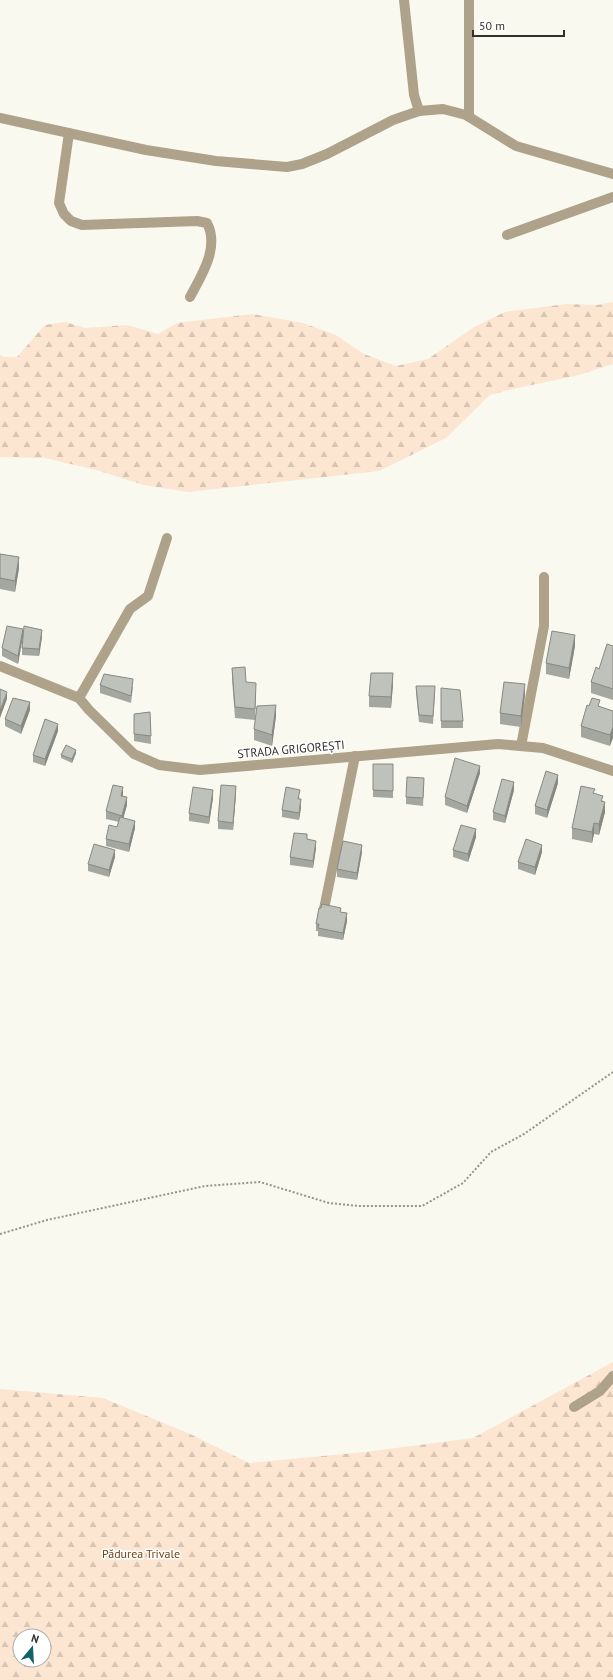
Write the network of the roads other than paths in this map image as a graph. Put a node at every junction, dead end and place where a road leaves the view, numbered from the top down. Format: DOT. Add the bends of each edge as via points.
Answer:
graph roads {
  1 [pos="404,0"];
  2 [pos="469,0"];
  3 [pos="419,111"];
  4 [pos="0,118"];
  5 [pos="469,118"];
  6 [pos="69,133"];
  7 [pos="613,174"];
  8 [pos="613,197"];
  9 [pos="507,235"];
  10 [pos="190,297"];
  11 [pos="167,538"];
  12 [pos="544,577"];
  13 [pos="0,666"];
  14 [pos="79,698"];
  15 [pos="521,746"];
  16 [pos="355,756"];
  17 [pos="613,771"];
  18 [pos="324,909"];
  19 [pos="613,1376"];
  20 [pos="574,1407"];
  1 -- 3 [label="street" via="414,94"];
  2 -- 5 [label="street"];
  3 -- 5 [label="street" via="443,109"];
  3 -- 6 [label="street" via="393,120 327,154 302,164 287,166 216,161 146,150"];
  4 -- 6 [label="street"];
  5 -- 7 [label="street" via="516,146"];
  6 -- 10 [label="street" via="59,203 64,214 72,221 82,225 197,221 207,223 211,230 212,243 206,267"];
  8 -- 9 [label="street"];
  11 -- 14 [label="street" via="148,596 130,609"];
  12 -- 15 [label="street" via="544,626"];
  13 -- 14 [label="street, STRADA GRIGOREȘTI"];
  14 -- 16 [label="street, STRADA GRIGOREȘTI" via="134,754 160,765 200,770"];
  15 -- 16 [label="street, STRADA GRIGOREȘTI" via="498,744"];
  15 -- 17 [label="street, STRADA GRIGOREȘTI" via="543,748"];
  16 -- 18 [label="street"];
  19 -- 20 [label="street" via="600,1391"];
}
